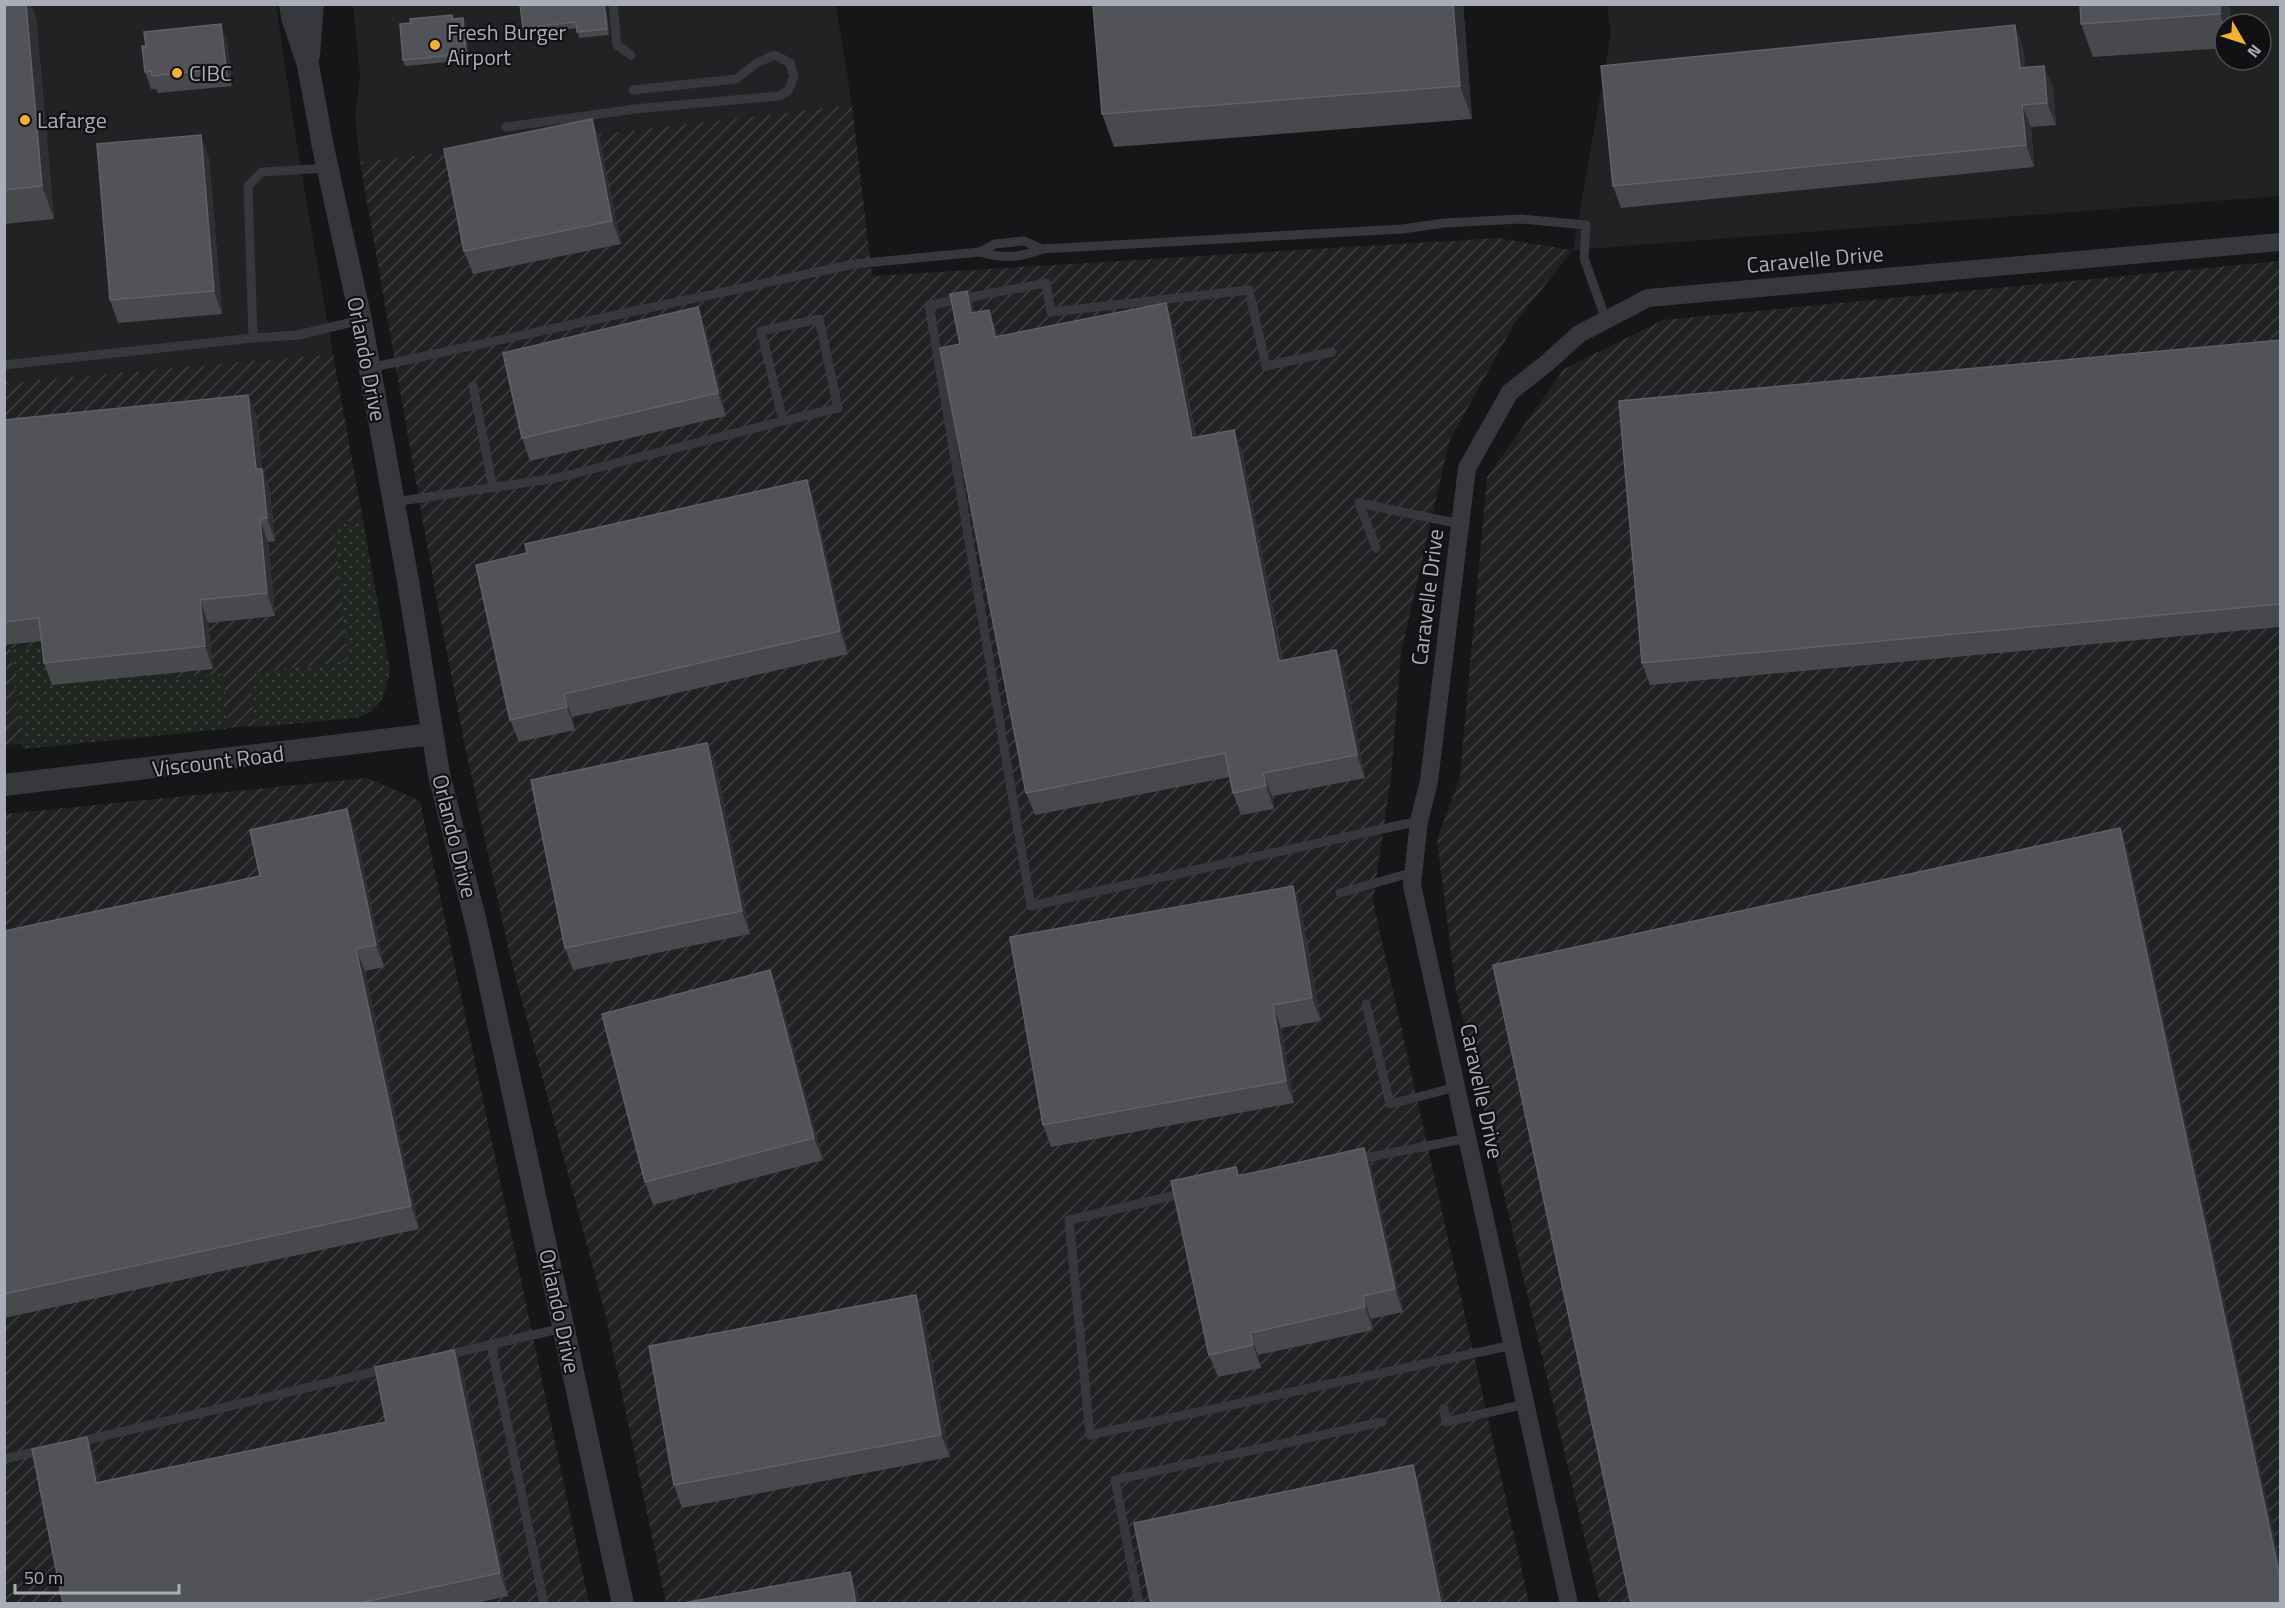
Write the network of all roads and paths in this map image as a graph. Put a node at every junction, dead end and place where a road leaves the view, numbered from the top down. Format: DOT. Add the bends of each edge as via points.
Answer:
graph roads {
  1 [pos="290,4"];
  2 [pos="313,4"];
  3 [pos="613,4"];
  4 [pos="631,56"];
  5 [pos="308,65"];
  6 [pos="633,90"];
  7 [pos="506,128"];
  8 [pos="327,168"];
  9 [pos="2280,242"];
  10 [pos="1042,249"];
  11 [pos="980,252"];
  12 [pos="361,320"];
  13 [pos="1606,320"];
  14 [pos="253,338"];
  15 [pos="1332,352"];
  16 [pos="4,365"];
  17 [pos="369,368"];
  18 [pos="473,386"];
  19 [pos="783,421"];
  20 [pos="494,488"];
  21 [pos="394,502"];
  22 [pos="1460,524"];
  23 [pos="1376,548"];
  24 [pos="432,734"];
  25 [pos="4,785"];
  26 [pos="1419,821"];
  27 [pos="1414,872"];
  28 [pos="1340,893"];
  29 [pos="1366,1004"];
  30 [pos="1457,1087"];
  31 [pos="1468,1138"];
  32 [pos="1350,1160"];
  33 [pos="1198,1190"];
  34 [pos="563,1328"];
  35 [pos="491,1344"];
  36 [pos="1513,1345"];
  37 [pos="433,1358"];
  38 [pos="398,1366"];
  39 [pos="1526,1404"];
  40 [pos="1444,1409"];
  41 [pos="1382,1422"];
  42 [pos="62,1445"];
  43 [pos="51,1448"];
  44 [pos="4,1459"];
  45 [pos="544,1604"];
  46 [pos="623,1604"];
  47 [pos="1139,1604"];
  48 [pos="1569,1604"];
  1 -- 5 [label="street, Orlando Drive"];
  2 -- 5 [label="street, Orlando Drive"];
  3 -- 4 [label="lane" via="617,45"];
  5 -- 8 [label="street, Orlando Drive"];
  6 -- 7 [label="lane" via="736,79 775,55 789,63 794,76 788,91 779,96 634,109"];
  8 -- 12 [label="street, Orlando Drive"];
  8 -- 14 [label="lane" via="262,172 248,186"];
  9 -- 13 [label="street, Caravelle Drive" via="1648,298"];
  10 -- 11 [label="lane" via="1027,256 998,257"];
  10 -- 11 [label="lane" via="1024,241 995,244"];
  10 -- 13 [label="lane" via="1521,219 1586,225 1584,258"];
  11 -- 17 [label="lane" via="854,264"];
  12 -- 14 [label="lane" via="298,335"];
  12 -- 17 [label="street, Orlando Drive"];
  13 -- 22 [label="street, Caravelle Drive" via="1579,334 1510,393 1467,468"];
  14 -- 16 [label="lane"];
  15 -- 26 [label="lane" via="1266,366 1249,290 1051,312 1046,283 929,305 1031,906"];
  17 -- 21 [label="street, Orlando Drive"];
  18 -- 20 [label="lane"];
  19 -- 19 [label="lane" via="761,331 819,320 838,408"];
  19 -- 20 [label="lane" via="557,478"];
  20 -- 21 [label="lane"];
  21 -- 24 [label="street, Orlando Drive"];
  22 -- 23 [label="lane" via="1359,503"];
  22 -- 26 [label="street, Caravelle Drive" via="1429,781"];
  24 -- 25 [label="street, Viscount Road"];
  24 -- 34 [label="street, Orlando Drive"];
  26 -- 27 [label="street, Caravelle Drive"];
  27 -- 28 [label="lane"];
  27 -- 30 [label="street, Caravelle Drive" via="1412,885"];
  29 -- 30 [label="lane" via="1390,1104"];
  30 -- 31 [label="street, Caravelle Drive"];
  31 -- 32 [label="lane"];
  31 -- 36 [label="street, Caravelle Drive"];
  33 -- 36 [label="lane" via="1069,1220 1090,1436"];
  34 -- 35 [label="lane"];
  34 -- 46 [label="street, Orlando Drive"];
  35 -- 37 [label="lane"];
  35 -- 45 [label="lane"];
  36 -- 39 [label="street, Caravelle Drive"];
  38 -- 42 [label="lane"];
  39 -- 40 [label="lane" via="1446,1422"];
  39 -- 48 [label="street, Caravelle Drive"];
  41 -- 47 [label="lane" via="1115,1480"];
  43 -- 44 [label="lane"];
}
